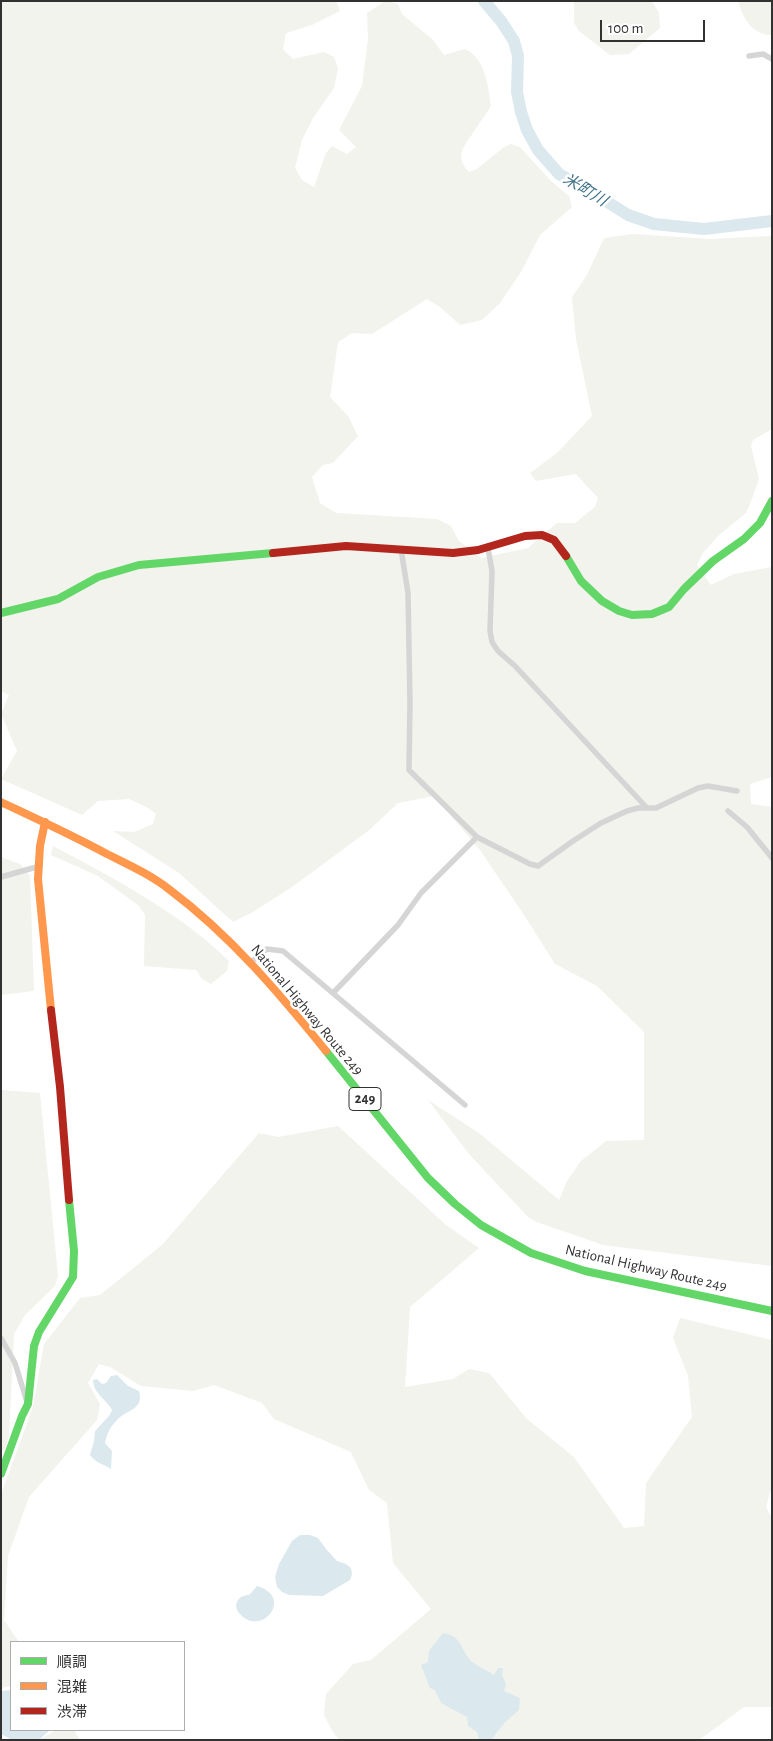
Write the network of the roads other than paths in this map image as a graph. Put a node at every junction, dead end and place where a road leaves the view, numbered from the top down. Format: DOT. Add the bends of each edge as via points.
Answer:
graph roads {
  1 [pos="749,56"];
  2 [pos="772,59"];
  3 [pos="772,501"];
  4 [pos="400,548"];
  5 [pos="488,548"];
  6 [pos="1,613"];
  7 [pos="736,791"];
  8 [pos="1,802"];
  9 [pos="646,808"];
  10 [pos="728,811"];
  11 [pos="45,822"];
  12 [pos="477,837"];
  13 [pos="772,858"];
  14 [pos="40,866"];
  15 [pos="1,877"];
  16 [pos="251,962"];
  17 [pos="334,992"];
  18 [pos="465,1104"];
  19 [pos="772,1311"];
  20 [pos="1,1338"];
  21 [pos="28,1404"];
  22 [pos="1,1474"];
  1 -- 2 [label="street" via="763,54"];
  3 -- 5 [label="main road" via="760,523 744,539 713,561 669,607 652,614 632,615 602,601 582,582 554,540 542,535 525,536"];
  4 -- 5 [label="main road" via="453,553"];
  4 -- 6 [label="main road" via="346,546 139,565 98,577 58,599"];
  4 -- 12 [label="street" via="408,593 409,770"];
  5 -- 9 [label="street" via="492,571 492,642"];
  7 -- 9 [label="street" via="708,786 656,808"];
  8 -- 11 [label="main road, National Highway Route 249 / 249"];
  9 -- 12 [label="street" via="628,811 601,823 538,866"];
  10 -- 13 [label="street" via="747,826"];
  11 -- 14 [label="main road"];
  11 -- 16 [label="main road, National Highway Route 249 / 249" via="141,871 168,889 210,922"];
  12 -- 17 [label="street" via="421,893 398,925"];
  14 -- 15 [label="street"];
  14 -- 21 [label="main road" via="38,879 43,936 74,1251 73,1277 39,1332 34,1346"];
  16 -- 17 [label="street" via="267,949 283,950"];
  16 -- 19 [label="main road, National Highway Route 249 / 249" via="428,1178 481,1225 531,1253 585,1270"];
  17 -- 18 [label="street"];
  20 -- 21 [label="street" via="15,1363"];
  21 -- 22 [label="main road"];
}
